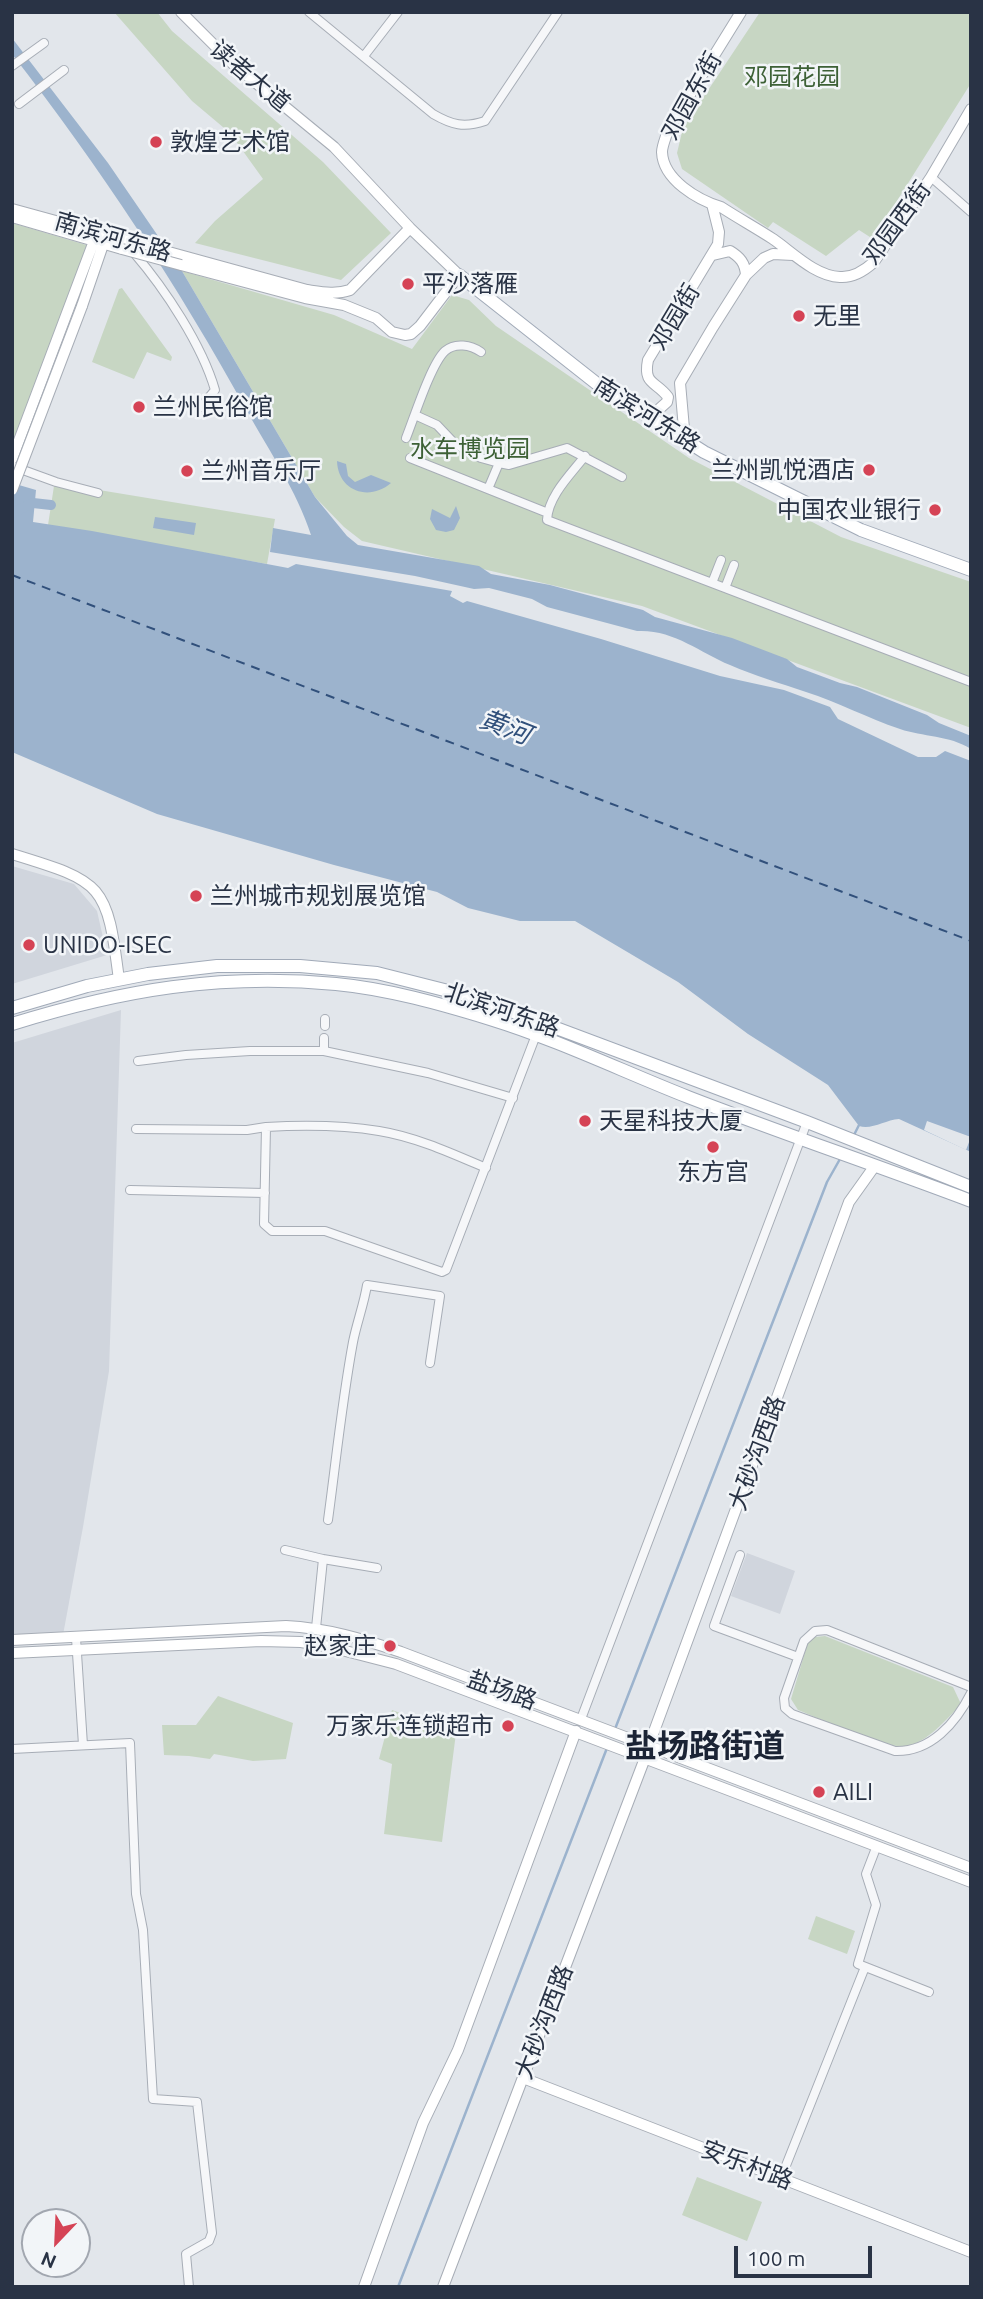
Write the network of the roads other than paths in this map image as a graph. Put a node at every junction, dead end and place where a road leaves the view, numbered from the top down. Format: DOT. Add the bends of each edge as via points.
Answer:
graph roads {
  1 [pos="309,12"];
  2 [pos="398,12"];
  3 [pos="558,12"];
  4 [pos="741,12"];
  5 [pos="183,13"];
  6 [pos="41,45"];
  7 [pos="364,56"];
  8 [pos="12,66"];
  9 [pos="61,73"];
  10 [pos="22,101"];
  11 [pos="971,110"];
  12 [pos="931,177"];
  13 [pos="712,204"];
  14 [pos="12,209"];
  15 [pos="971,212"];
  16 [pos="12,217"];
  17 [pos="410,228"];
  18 [pos="100,238"];
  19 [pos="123,245"];
  20 [pos="712,255"];
  21 [pos="793,255"];
  22 [pos="182,261"];
  23 [pos="459,275"];
  24 [pos="746,275"];
  25 [pos="77,304"];
  26 [pos="481,352"];
  27 [pos="201,407"];
  28 [pos="415,415"];
  29 [pos="649,418"];
  30 [pos="405,438"];
  31 [pos="685,440"];
  32 [pos="585,456"];
  33 [pos="410,458"];
  34 [pos="12,459"];
  35 [pos="499,463"];
  36 [pos="12,467"];
  37 [pos="622,477"];
  38 [pos="488,489"];
  39 [pos="12,490"];
  40 [pos="98,493"];
  41 [pos="548,513"];
  42 [pos="721,560"];
  43 [pos="734,565"];
  44 [pos="971,570"];
  45 [pos="712,583"];
  46 [pos="725,588"];
  47 [pos="971,682"];
  48 [pos="12,854"];
  49 [pos="119,980"];
  50 [pos="12,1008"];
  51 [pos="12,1024"];
  52 [pos="536,1035"];
  53 [pos="324,1038"];
  54 [pos="324,1051"];
  55 [pos="138,1061"];
  56 [pos="513,1098"];
  57 [pos="813,1124"];
  58 [pos="266,1127"];
  59 [pos="136,1129"];
  60 [pos="806,1140"];
  61 [pos="874,1167"];
  62 [pos="486,1168"];
  63 [pos="971,1187"];
  64 [pos="130,1190"];
  65 [pos="265,1193"];
  66 [pos="971,1201"];
  67 [pos="429,1363"];
  68 [pos="328,1520"];
  69 [pos="285,1550"];
  70 [pos="740,1555"];
  71 [pos="323,1559"];
  72 [pos="377,1568"];
  73 [pos="316,1628"];
  74 [pos="12,1640"];
  75 [pos="76,1643"];
  76 [pos="12,1653"];
  77 [pos="798,1657"];
  78 [pos="971,1687"];
  79 [pos="971,1693"];
  80 [pos="581,1719"];
  81 [pos="576,1731"];
  82 [pos="83,1745"];
  83 [pos="649,1745"];
  84 [pos="12,1749"];
  85 [pos="645,1758"];
  86 [pos="876,1847"];
  87 [pos="971,1868"];
  88 [pos="971,1882"];
  89 [pos="865,1967"];
  90 [pos="929,1993"];
  91 [pos="523,2078"];
  92 [pos="781,2178"];
  93 [pos="971,2252"];
  94 [pos="189,2287"];
  95 [pos="364,2287"];
  96 [pos="443,2287"];
  1 -- 7 [label="street"];
  2 -- 7 [label="street"];
  3 -- 7 [label="street" via="485,121 470,126 451,125 433,114"];
  4 -- 13 [label="main road, 邓园东街" via="673,120 662,153 668,171 680,185"];
  5 -- 17 [label="main road, 读者大道" via="233,64 334,147"];
  6 -- 8 [label="street"];
  9 -- 10 [label="street"];
  11 -- 12 [label="main road, 邓园西街"];
  12 -- 15 [label="street"];
  12 -- 21 [label="main road, 邓园西街" via="865,270 840,277"];
  13 -- 20 [label="main road, 邓园街" via="719,232"];
  13 -- 21 [label="main road, 邓园东街"];
  14 -- 18 [label="main road, 南滨河东路"];
  16 -- 18 [label="main road, 南滨河东路"];
  17 -- 22 [label="main road, 南滨河东路" via="357,284 342,293 307,290"];
  17 -- 23 [label="main road, 南滨河东路"];
  18 -- 19 [label="main road, 南滨河东路"];
  18 -- 25 [label="main road"];
  19 -- 22 [label="main road, 南滨河东路, bridge"];
  19 -- 27 [label="street" via="153,276 208,367 215,390"];
  20 -- 24 [label="main road" via="730,251 742,260"];
  20 -- 29 [label="main road, 邓园街" via="648,360 649,380 668,397"];
  21 -- 24 [label="main road, 邓园街" via="773,254"];
  22 -- 23 [label="main road, 南滨河东路" via="344,305 405,335 420,326"];
  23 -- 29 [label="main road, 南滨河东路" via="596,383"];
  24 -- 31 [label="main road, 邓园街" via="680,383"];
  25 -- 34 [label="main road"];
  25 -- 39 [label="main road, bridge"];
  26 -- 28 [label="street" via="458,345 446,350"];
  28 -- 30 [label="street"];
  28 -- 35 [label="street" via="438,425 455,444"];
  29 -- 31 [label="main road, 南滨河东路"];
  31 -- 44 [label="main road, 南滨河东路" via="861,530"];
  32 -- 35 [label="street" via="567,448 509,465"];
  32 -- 37 [label="street"];
  32 -- 41 [label="street" via="556,493"];
  33 -- 38 [label="street"];
  35 -- 38 [label="street"];
  36 -- 40 [label="street"];
  38 -- 41 [label="street"];
  41 -- 45 [label="street" via="547,520"];
  42 -- 45 [label="street"];
  43 -- 46 [label="street"];
  45 -- 46 [label="street"];
  46 -- 47 [label="street"];
  48 -- 49 [label="main road" via="80,877 95,890 112,924"];
  49 -- 50 [label="main road, 北滨河东路"];
  49 -- 57 [label="main road, 北滨河东路" via="217,966 300,966 377,973 476,998"];
  51 -- 52 [label="main road, 北滨河东路" via="134,992 216,982 288,981 399,995"];
  52 -- 56 [label="street"];
  52 -- 60 [label="main road, 北滨河东路"];
  53 -- 54 [label="street"];
  54 -- 55 [label="street" via="250,1051"];
  54 -- 56 [label="street" via="428,1073"];
  56 -- 62 [label="street"];
  57 -- 60 [label="street"];
  57 -- 63 [label="main road, 北滨河东路"];
  58 -- 59 [label="street"];
  58 -- 62 [label="street" via="379,1131 434,1146"];
  58 -- 65 [label="street"];
  60 -- 61 [label="main road, 北滨河东路"];
  60 -- 80 [label="street"];
  61 -- 66 [label="main road, 北滨河东路"];
  61 -- 83 [label="main road, 大砂沟西路" via="849,1202"];
  62 -- 65 [label="street" via="442,1272 325,1231 272,1231 264,1224"];
  64 -- 65 [label="street"];
  67 -- 68 [label="street" via="440,1296 368,1285 352,1346"];
  69 -- 71 [label="street"];
  70 -- 77 [label="street" via="714,1626"];
  71 -- 72 [label="street"];
  71 -- 73 [label="street"];
  73 -- 75 [label="main road, 盐场路" via="286,1626"];
  73 -- 80 [label="main road, 盐场路" via="401,1652"];
  74 -- 75 [label="main road, 盐场路"];
  75 -- 76 [label="main road, 盐场路"];
  75 -- 81 [label="main road, 盐场路" via="311,1644 396,1664"];
  75 -- 82 [label="street"];
  77 -- 78 [label="street" via="804,1641 815,1631 827,1630"];
  77 -- 79 [label="street" via="785,1708 895,1751 910,1751 933,1740 961,1713"];
  80 -- 83 [label="main road, 盐场路"];
  81 -- 85 [label="main road, 盐场路"];
  81 -- 95 [label="main road"];
  82 -- 84 [label="street"];
  82 -- 94 [label="street" via="130,1743 136,1894 143,1930 153,2099 197,2102 211,2220 209,2241 186,2253"];
  83 -- 87 [label="main road, 盐场路"];
  85 -- 86 [label="main road, 盐场路"];
  85 -- 91 [label="main road, 大砂沟西路"];
  86 -- 88 [label="main road, 盐场路"];
  86 -- 89 [label="street" via="866,1874 876,1905 858,1964"];
  89 -- 90 [label="street"];
  89 -- 92 [label="street"];
  91 -- 92 [label="main road, 安乐村路"];
  91 -- 96 [label="main road, 大砂沟西路"];
  92 -- 93 [label="main road, 安乐村路"];
}
